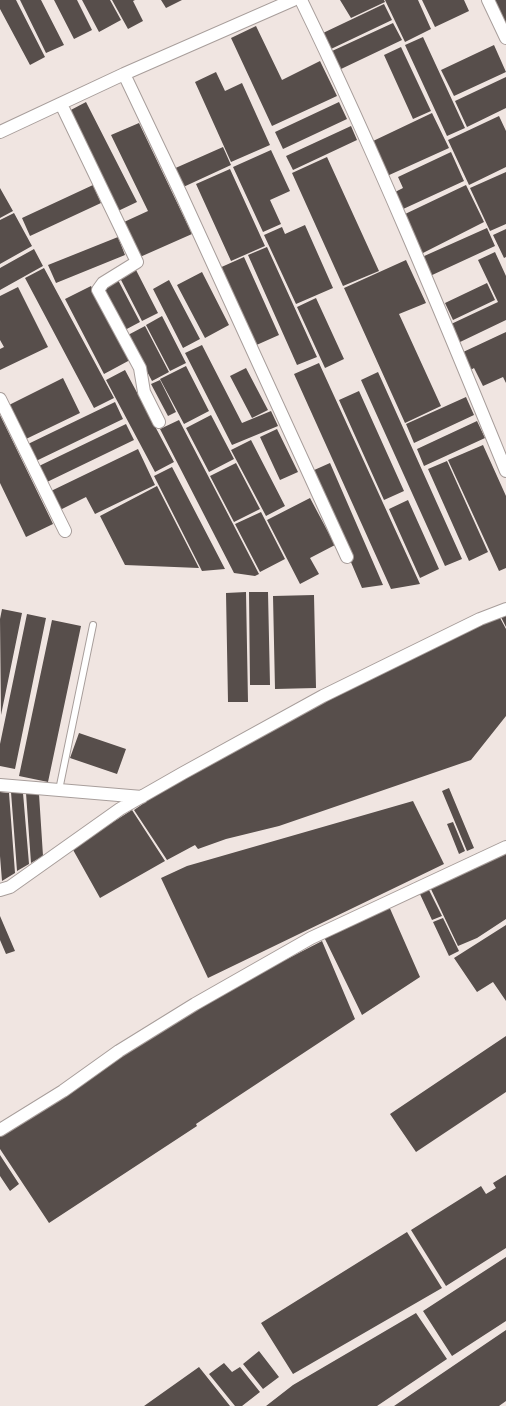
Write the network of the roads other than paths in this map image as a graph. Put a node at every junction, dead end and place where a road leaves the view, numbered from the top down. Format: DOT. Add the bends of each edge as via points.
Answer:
graph roads {
  1 [pos="293,0"];
  2 [pos="301,0"];
  3 [pos="488,0"];
  4 [pos="506,38"];
  5 [pos="124,74"];
  6 [pos="61,104"];
  7 [pos="0,132"];
  8 [pos="0,399"];
  9 [pos="159,422"];
  10 [pos="506,471"];
  11 [pos="65,531"];
  12 [pos="347,556"];
  13 [pos="506,608"];
  14 [pos="93,624"];
  15 [pos="0,785"];
  16 [pos="59,790"];
  17 [pos="142,797"];
  18 [pos="506,847"];
  19 [pos="0,890"];
  20 [pos="0,1130"];
  1 -- 5 [label="street"];
  2 -- 10 [label="street" via="340,81 413,248"];
  3 -- 4 [label="street"];
  5 -- 6 [label="street"];
  5 -- 12 [label="street"];
  6 -- 7 [label="street"];
  6 -- 9 [label="street" via="137,262 103,283 98,290 140,368 144,392"];
  8 -- 11 [label="street"];
  13 -- 17 [label="street" via="323,696"];
  14 -- 16 [label="lane"];
  15 -- 16 [label="street"];
  16 -- 17 [label="street"];
  17 -- 19 [label="street" via="120,809 10,887"];
  18 -- 20 [label="street" via="311,938 195,1004"];
}
